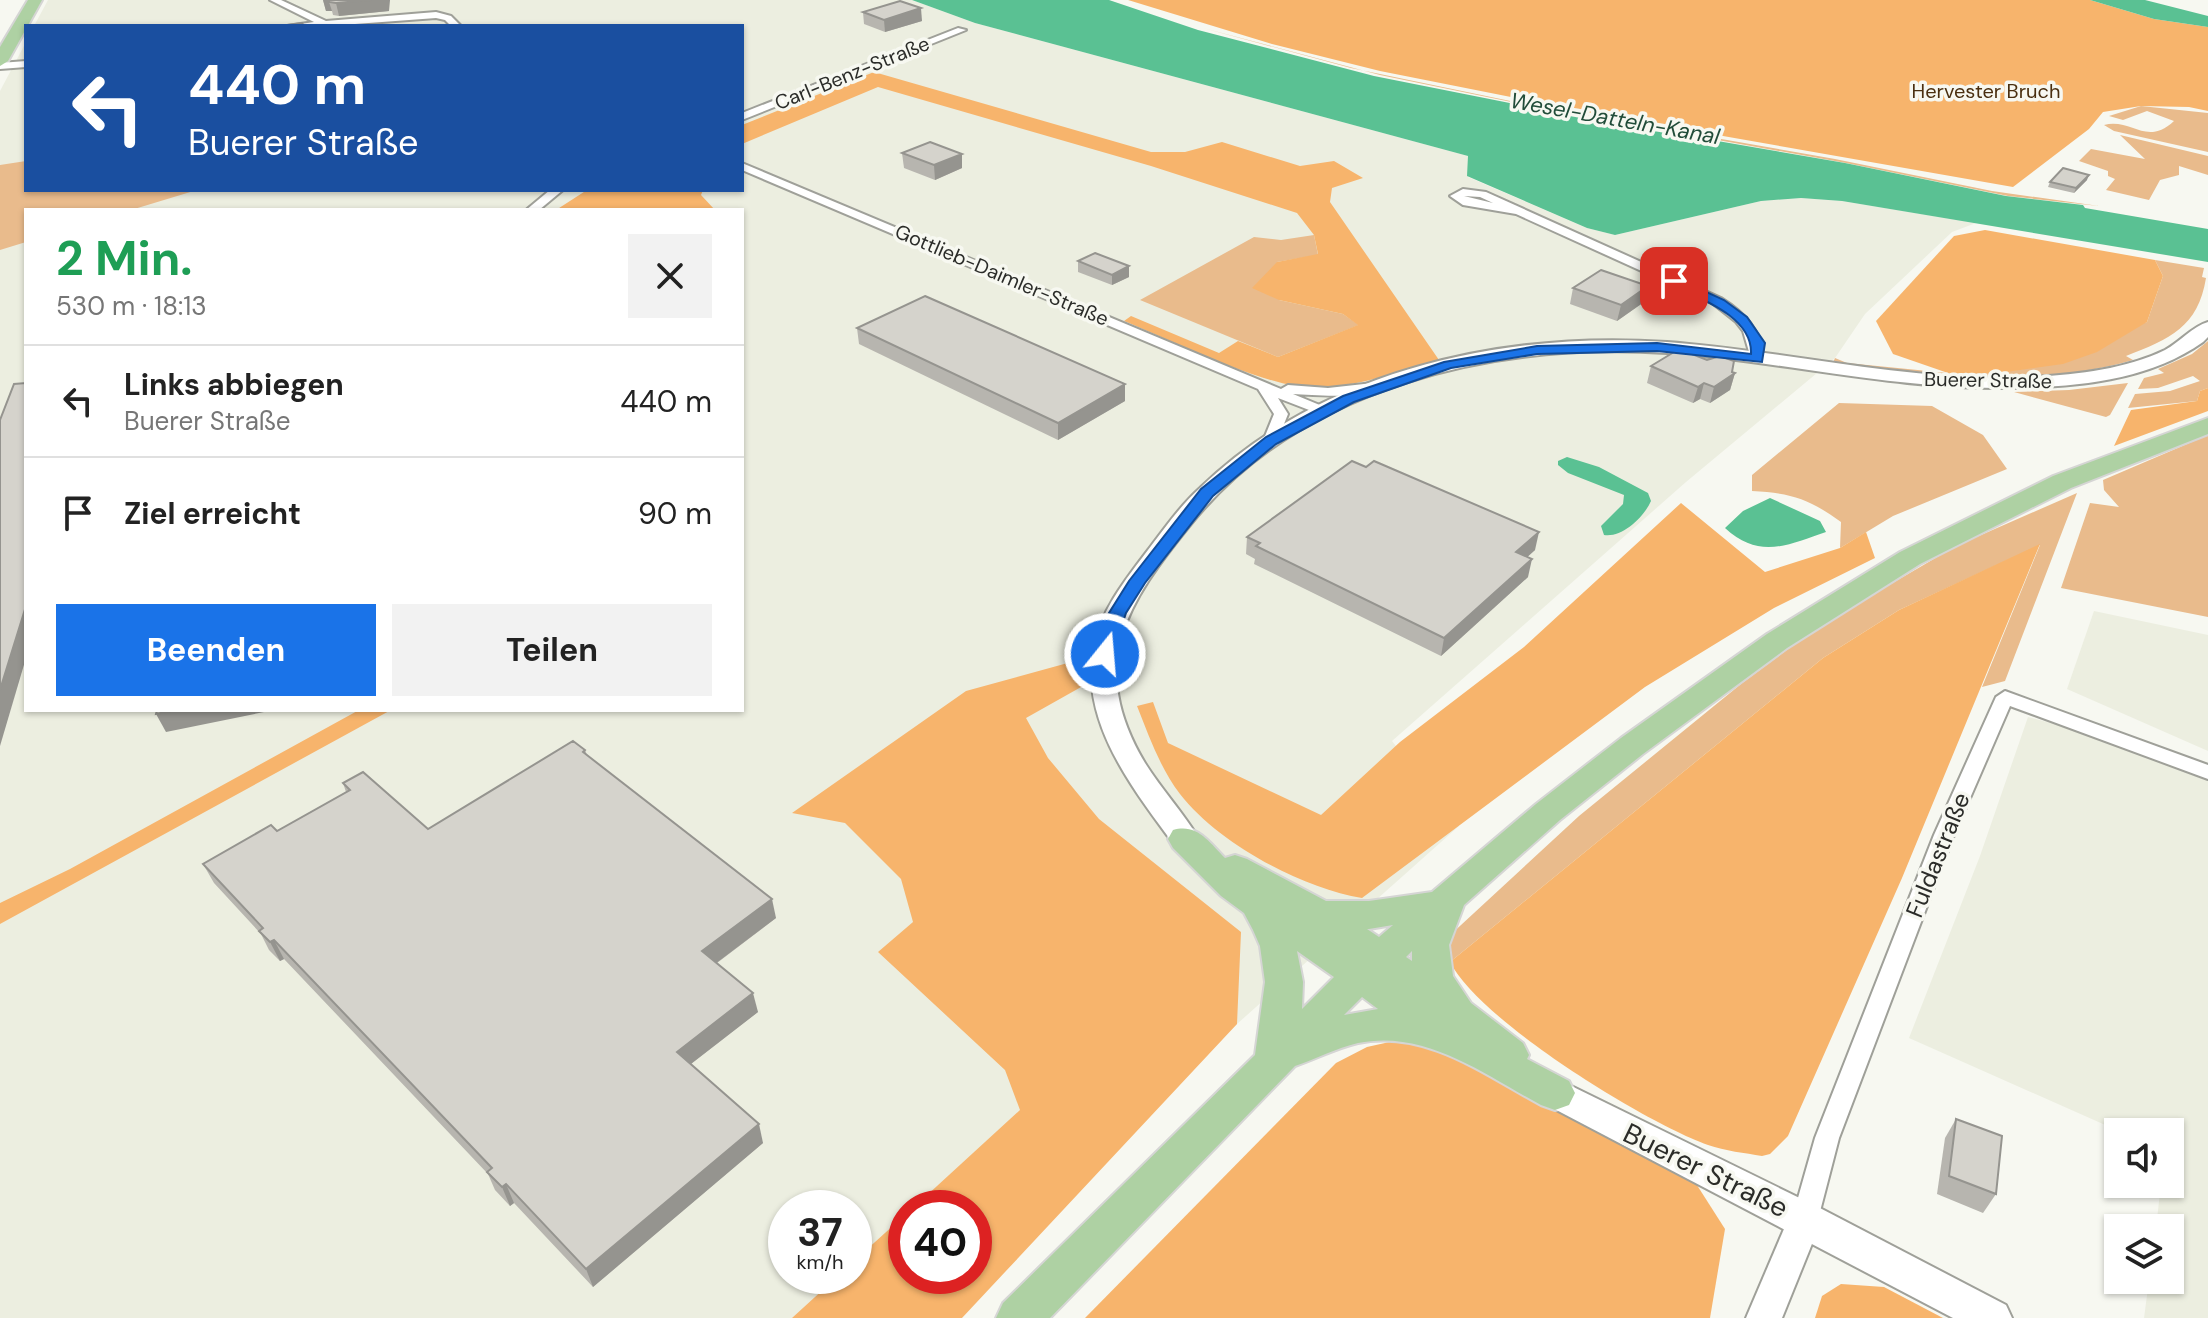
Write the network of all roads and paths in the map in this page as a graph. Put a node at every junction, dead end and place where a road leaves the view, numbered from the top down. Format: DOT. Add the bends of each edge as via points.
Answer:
graph roads {
  1 [pos="35,0"];
  2 [pos="274,0"];
  3 [pos="455,14"];
  4 [pos="436,15"];
  5 [pos="327,24"];
  6 [pos="454,24"];
  7 [pos="961,30"];
  8 [pos="0,63"];
  9 [pos="24,64"];
  10 [pos="744,116"];
  11 [pos="744,167"];
  12 [pos="554,192"];
  13 [pos="534,208"];
  14 [pos="1520,211"];
  15 [pos="2208,327"];
  16 [pos="1757,359"];
  17 [pos="1263,384"];
  18 [pos="1376,387"];
  19 [pos="1322,411"];
  20 [pos="2208,425"];
  21 [pos="1271,441"];
  22 [pos="2208,772"];
  23 [pos="1185,839"];
  24 [pos="1450,896"];
  25 [pos="1255,902"];
  26 [pos="1321,915"];
  27 [pos="1369,967"];
  28 [pos="1455,1027"];
  29 [pos="1274,1058"];
  30 [pos="1555,1093"];
  31 [pos="1805,1219"];
  32 [pos="1019,1318"];
  33 [pos="1764,1318"];
  34 [pos="1992,1318"];
  1 -- 8 [label="main road"];
  2 -- 5 [label="street"];
  3 -- 4 [label="street"];
  4 -- 5 [label="street"];
  4 -- 6 [label="street"];
  7 -- 10 [label="street, Carl-Benz-Straße"];
  8 -- 9 [label="street"];
  11 -- 17 [label="street, Gottlieb-Daimler-Straße"];
  12 -- 13 [label="street"];
  14 -- 16 [label="street" via="1719,303 1752,332"];
  15 -- 16 [label="street, Buerer Straße" via="2180,349 2144,364 2044,382 1946,382"];
  16 -- 18 [label="street, Buerer Straße" via="1657,347 1537,350 1449,365"];
  17 -- 18 [label="street, Gottlieb-Daimler-Straße" via="1328,392"];
  17 -- 19 [label="street, Gottlieb-Daimler-Straße"];
  17 -- 21 [label="street" via="1281,414"];
  18 -- 19 [label="street, Buerer Straße"];
  19 -- 21 [label="street, Buerer Straße"];
  20 -- 24 [label="main road" via="2062,482 1910,558 1777,641 1632,746"];
  21 -- 23 [label="street, Buerer Straße" via="1207,492 1162,546 1118,613 1105,654 1103,691 1118,736 1141,779"];
  22 -- 31 [label="street, Fuldastraße" via="2005,697 1944,835 1827,1138"];
  23 -- 25 [label="main road"];
  23 -- 26 [label="main road"];
  24 -- 26 [label="main road" via="1369,915"];
  24 -- 27 [label="main road"];
  24 -- 28 [label="main road" via="1431,931 1428,955"];
  25 -- 27 [label="main road"];
  25 -- 29 [label="main road" via="1280,946 1284,1010"];
  26 -- 27 [label="main road"];
  27 -- 28 [label="main road"];
  27 -- 29 [label="main road"];
  28 -- 29 [label="main road" via="1366,1024"];
  28 -- 30 [label="main road"];
  29 -- 32 [label="main road"];
  30 -- 31 [label="main road, Buerer Straße"];
  31 -- 33 [label="street, Buerer Straße"];
  31 -- 34 [label="main road"];
}
